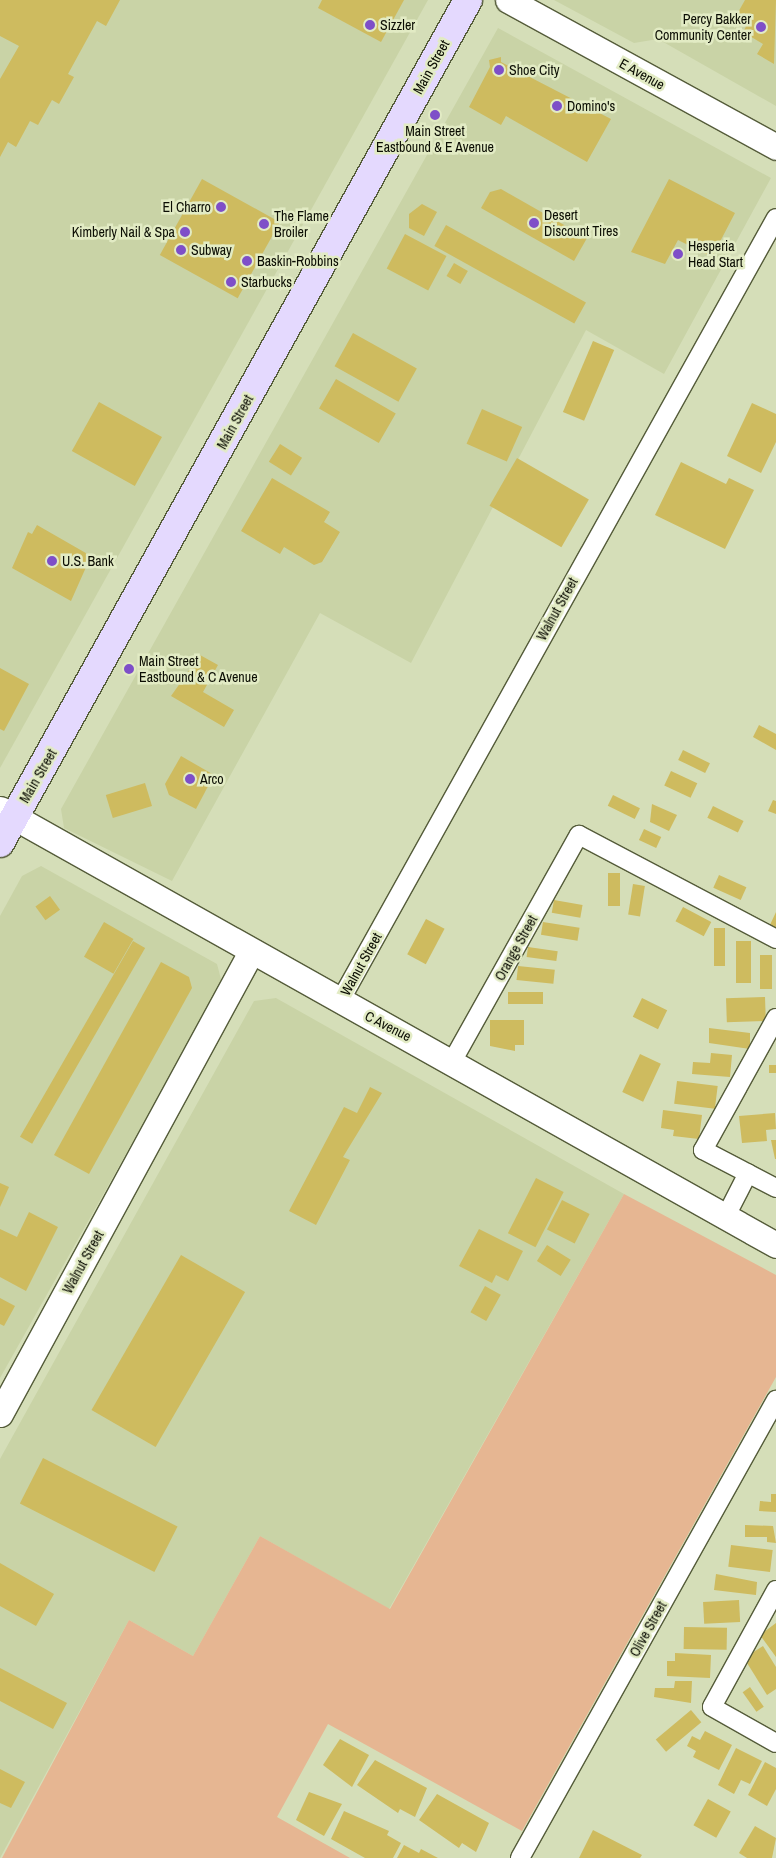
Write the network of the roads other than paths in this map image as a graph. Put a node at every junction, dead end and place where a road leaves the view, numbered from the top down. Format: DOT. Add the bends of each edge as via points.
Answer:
graph roads {
  1 [pos="468,0"];
  2 [pos="508,0"];
  3 [pos="776,147"];
  4 [pos="776,218"];
  5 [pos="7,813"];
  6 [pos="0,843"];
  7 [pos="776,939"];
  8 [pos="251,952"];
  9 [pos="340,1001"];
  10 [pos="776,1018"];
  11 [pos="453,1060"];
  12 [pos="748,1173"];
  13 [pos="776,1188"];
  14 [pos="726,1216"];
  15 [pos="775,1242"];
  16 [pos="776,1400"];
  17 [pos="0,1414"];
  18 [pos="776,1590"];
  19 [pos="776,1743"];
  20 [pos="520,1858"];
  1 -- 5 [label="main road, Main Street"];
  2 -- 3 [label="street, E Avenue"];
  4 -- 9 [label="street, Walnut Street"];
  5 -- 6 [label="main road, Main Street"];
  5 -- 8 [label="street, C Avenue"];
  7 -- 11 [label="street, Orange Street" via="579,836"];
  8 -- 9 [label="street, C Avenue"];
  8 -- 17 [label="street, Walnut Street"];
  9 -- 11 [label="street, C Avenue"];
  10 -- 12 [label="street" via="703,1150"];
  11 -- 14 [label="street, C Avenue"];
  12 -- 13 [label="street"];
  12 -- 14 [label="street"];
  14 -- 15 [label="street, C Avenue"];
  16 -- 20 [label="street, Olive Street"];
  18 -- 19 [label="street" via="712,1707"];
}
